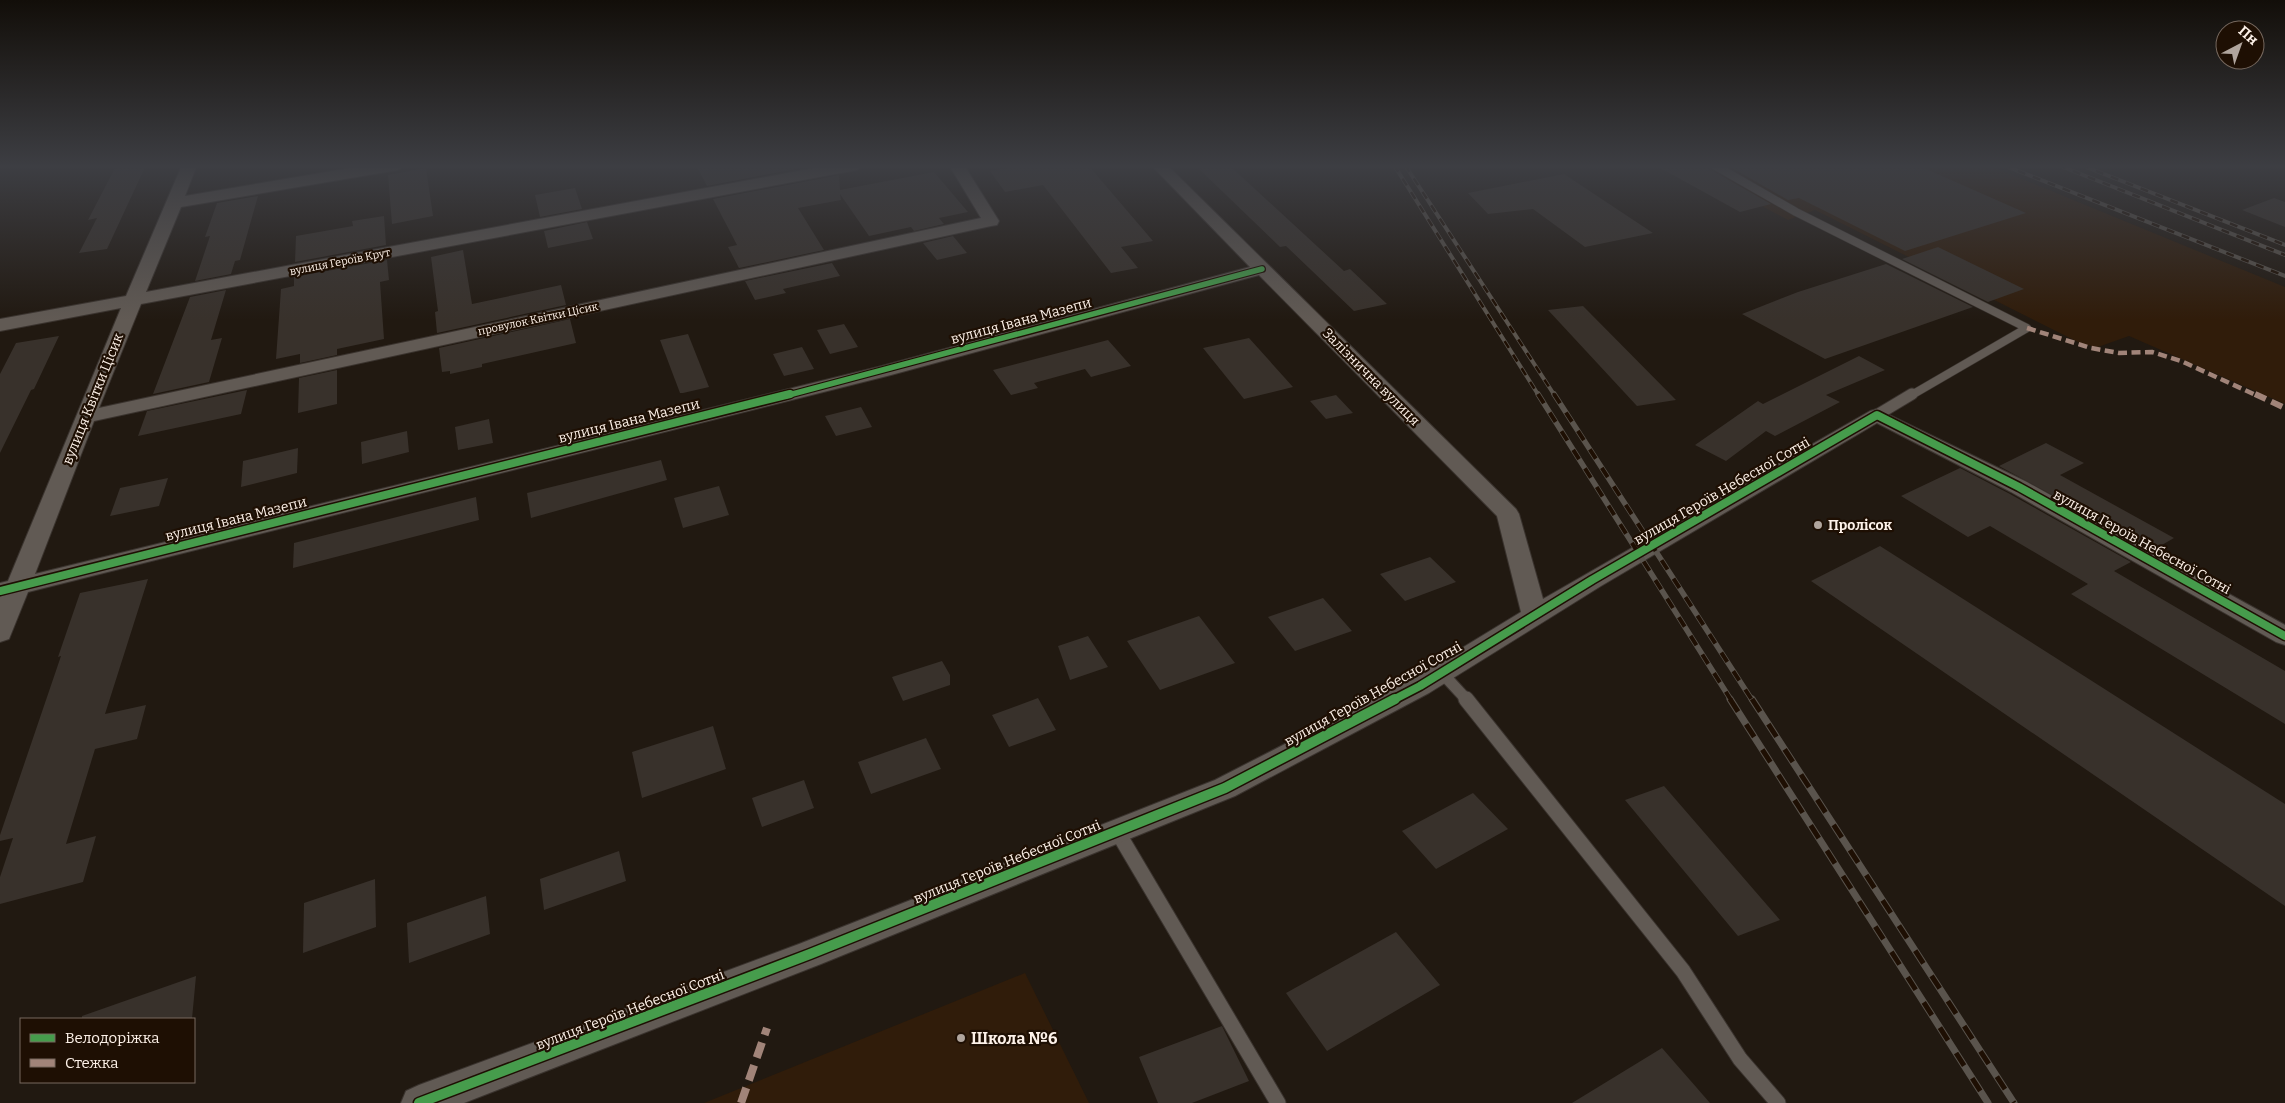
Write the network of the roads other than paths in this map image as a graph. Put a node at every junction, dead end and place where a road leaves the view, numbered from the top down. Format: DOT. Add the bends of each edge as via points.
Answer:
graph roads {
  1 [pos="168,216"];
  2 [pos="585,216"];
  3 [pos="988,216"];
  4 [pos="1209,216"];
  5 [pos="1805,216"];
  6 [pos="1262,269"];
  7 [pos="134,300"];
  8 [pos="0,325"];
  9 [pos="1877,415"];
  10 [pos="85,417"];
  11 [pos="10,588"];
  12 [pos="1535,616"];
  13 [pos="0,633"];
  14 [pos="2285,636"];
  15 [pos="1442,673"];
  16 [pos="1117,831"];
  17 [pos="419,1103"];
  18 [pos="1278,1103"];
  19 [pos="1778,1103"];
  1 -- 7 [label="street, вулиця Квітки Цісик"];
  2 -- 7 [label="street, вулиця Героїв Крут"];
  3 -- 10 [label="street, провулок Квітки Цісик" via="991,221"];
  4 -- 6 [label="street, Залізнична вулиця"];
  5 -- 9 [label="lane" via="2027,328"];
  6 -- 11 [label="street, вулиця Івана Мазепи" via="884,371"];
  6 -- 12 [label="street, Залізнична вулиця" via="1508,514"];
  7 -- 8 [label="street, вулиця Героїв Крут"];
  7 -- 10 [label="street, вулиця Квітки Цісик"];
  9 -- 12 [label="street, вулиця Героїв Небесної Сотні"];
  9 -- 14 [label="street, вулиця Героїв Небесної Сотні" via="2019,487"];
  10 -- 11 [label="street, вулиця Квітки Цісик"];
  11 -- 13 [label="street, вулиця Квітки Цісик"];
  12 -- 15 [label="street, вулиця Героїв Небесної Сотні"];
  15 -- 16 [label="street, вулиця Героїв Небесної Сотні" via="1225,788"];
  15 -- 19 [label="lane" via="1470,703 1683,971 1740,1059"];
  16 -- 17 [label="street, вулиця Героїв Небесної Сотні" via="810,954"];
  16 -- 18 [label="lane"];
}
